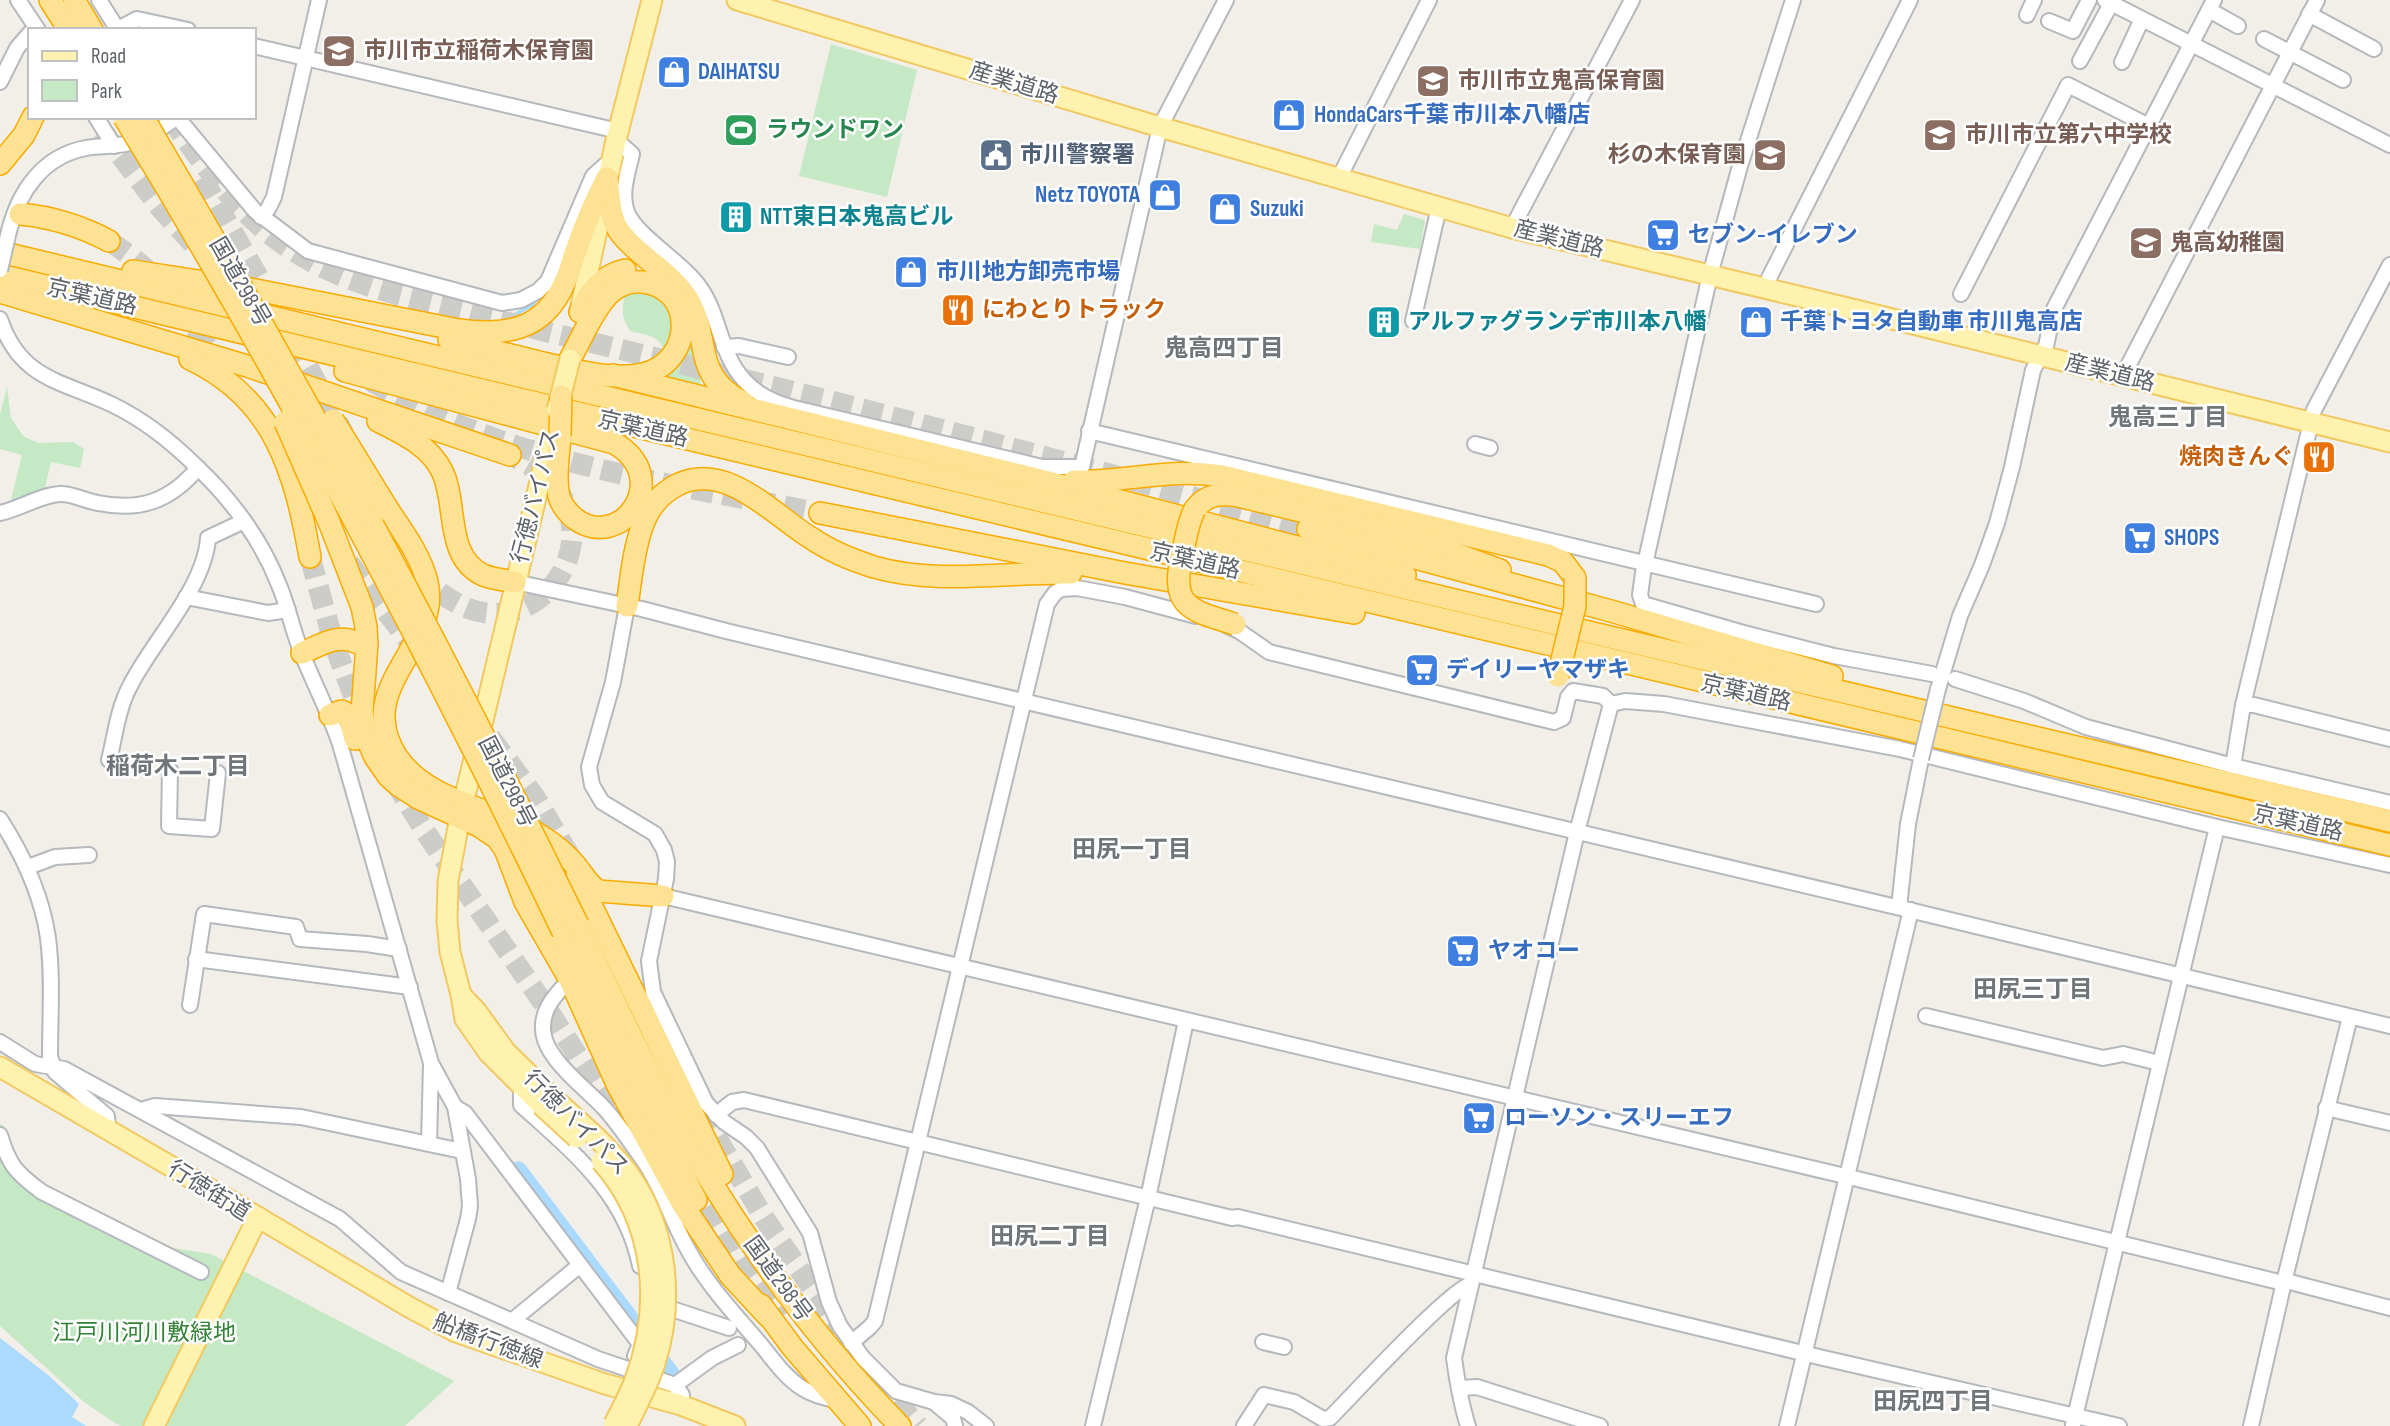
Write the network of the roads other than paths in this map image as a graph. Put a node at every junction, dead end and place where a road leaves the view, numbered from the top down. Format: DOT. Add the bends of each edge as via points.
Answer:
graph roads {
  1 [pos="18,0"];
  2 [pos="50,0"];
  3 [pos="74,0"];
  4 [pos="99,0"];
  5 [pos="319,0"];
  6 [pos="652,0"];
  7 [pos="737,0"];
  8 [pos="1226,0"];
  9 [pos="1429,0"];
  10 [pos="1632,0"];
  11 [pos="1793,0"];
  12 [pos="1910,0"];
  13 [pos="2034,0"];
  14 [pos="2089,0"];
  15 [pos="2317,0"];
  16 [pos="2110,1"];
  17 [pos="2212,5"];
  18 [pos="2309,14"];
  19 [pos="2027,15"];
  20 [pos="2143,19"];
  21 [pos="2049,21"];
  22 [pos="2238,26"];
  23 [pos="34,28"];
  24 [pos="68,28"];
  25 [pos="91,28"];
  26 [pos="117,28"];
  27 [pos="120,28"];
  28 [pos="179,28"];
  29 [pos="28,37"];
  30 [pos="2264,40"];
  31 [pos="2192,44"];
  32 [pos="256,46"];
  33 [pos="2374,48"];
  34 [pos="2290,53"];
  35 [pos="306,58"];
  36 [pos="2080,61"];
  37 [pos="2122,62"];
  38 [pos="2343,80"];
  39 [pos="0,82"];
  40 [pos="2273,86"];
  41 [pos="32,119"];
  42 [pos="97,119"];
  43 [pos="125,119"];
  44 [pos="144,119"];
  45 [pos="174,119"];
  46 [pos="179,119"];
  47 [pos="2149,126"];
  48 [pos="1160,127"];
  49 [pos="617,135"];
  50 [pos="2390,145"];
  51 [pos="114,146"];
  52 [pos="0,164"];
  53 [pos="152,164"];
  54 [pos="610,169"];
  55 [pos="1339,178"];
  56 [pos="1439,207"];
  57 [pos="261,217"];
  58 [pos="9,218"];
  59 [pos="208,228"];
  60 [pos="1512,228"];
  61 [pos="109,241"];
  62 [pos="9,254"];
  63 [pos="2390,265"];
  64 [pos="0,273"];
  65 [pos="1710,275"];
  66 [pos="673,281"];
  67 [pos="1767,289"];
  68 [pos="0,292"];
  69 [pos="1961,294"];
  70 [pos="351,309"];
  71 [pos="580,312"];
  72 [pos="180,318"];
  73 [pos="0,319"];
  74 [pos="1413,321"];
  75 [pos="100,323"];
  76 [pos="724,346"];
  77 [pos="2039,355"];
  78 [pos="788,357"];
  79 [pos="570,359"];
  80 [pos="613,375"];
  81 [pos="2126,376"];
  82 [pos="327,393"];
  83 [pos="561,396"];
  84 [pos="792,421"];
  85 [pos="2311,422"];
  86 [pos="1089,431"];
  87 [pos="556,436"];
  88 [pos="2390,442"];
  89 [pos="1475,444"];
  90 [pos="1490,448"];
  91 [pos="510,455"];
  92 [pos="198,468"];
  93 [pos="1044,481"];
  94 [pos="0,513"];
  95 [pos="820,513"];
  96 [pos="244,521"];
  97 [pos="1308,529"];
  98 [pos="310,557"];
  99 [pos="1645,562"];
  100 [pos="1125,573"];
  101 [pos="515,582"];
  102 [pos="186,597"];
  103 [pos="1816,604"];
  104 [pos="627,606"];
  105 [pos="288,610"];
  106 [pos="1611,611"];
  107 [pos="1235,624"];
  108 [pos="1597,634"];
  109 [pos="1551,646"];
  110 [pos="302,653"];
  111 [pos="397,671"];
  112 [pos="1932,674"];
  113 [pos="1558,676"];
  114 [pos="1955,679"];
  115 [pos="1025,701"];
  116 [pos="1611,704"];
  117 [pos="2243,705"];
  118 [pos="330,715"];
  119 [pos="2016,732"];
  120 [pos="2390,739"];
  121 [pos="109,760"];
  122 [pos="2233,766"];
  123 [pos="170,769"];
  124 [pos="218,773"];
  125 [pos="2390,803"];
  126 [pos="431,804"];
  127 [pos="461,810"];
  128 [pos="0,819"];
  129 [pos="2390,821"];
  130 [pos="2217,827"];
  131 [pos="1577,832"];
  132 [pos="2390,845"];
  133 [pos="563,853"];
  134 [pos="89,856"];
  135 [pos="2390,865"];
  136 [pos="27,867"];
  137 [pos="627,892"];
  138 [pos="663,896"];
  139 [pos="591,908"];
  140 [pos="1905,909"];
  141 [pos="533,916"];
  142 [pos="570,929"];
  143 [pos="399,948"];
  144 [pos="611,950"];
  145 [pos="196,959"];
  146 [pos="959,965"];
  147 [pos="2180,975"];
  148 [pos="570,980"];
  149 [pos="410,987"];
  150 [pos="461,995"];
  151 [pos="190,1005"];
  152 [pos="1926,1016"];
  153 [pos="2350,1017"];
  154 [pos="1186,1021"];
  155 [pos="2390,1026"];
  156 [pos="0,1042"];
  157 [pos="431,1063"];
  158 [pos="2160,1063"];
  159 [pos="0,1067"];
  160 [pos="53,1067"];
  161 [pos="521,1087"];
  162 [pos="1515,1098"];
  163 [pos="546,1100"];
  164 [pos="455,1107"];
  165 [pos="2326,1108"];
  166 [pos="141,1110"];
  167 [pos="716,1115"];
  168 [pos="2390,1123"];
  169 [pos="108,1130"];
  170 [pos="0,1135"];
  171 [pos="917,1140"];
  172 [pos="429,1144"];
  173 [pos="462,1151"];
  174 [pos="1845,1176"];
  175 [pos="1148,1198"];
  176 [pos="258,1217"];
  177 [pos="2117,1242"];
  178 [pos="580,1265"];
  179 [pos="201,1272"];
  180 [pos="1472,1279"];
  181 [pos="2284,1282"];
  182 [pos="448,1293"];
  183 [pos="658,1304"];
  184 [pos="2390,1308"];
  185 [pos="768,1316"];
  186 [pos="513,1320"];
  187 [pos="729,1328"];
  188 [pos="820,1336"];
  189 [pos="1263,1342"];
  190 [pos="851,1343"];
  191 [pos="738,1345"];
  192 [pos="1284,1347"];
  193 [pos="1805,1353"];
  194 [pos="636,1373"];
  195 [pos="675,1385"];
  196 [pos="1460,1388"];
  197 [pos="837,1400"];
  198 [pos="934,1402"];
  199 [pos="681,1405"];
  200 [pos="2074,1421"];
  201 [pos="154,1426"];
  202 [pos="613,1426"];
  203 [pos="627,1426"];
  204 [pos="735,1426"];
  205 [pos="860,1426"];
  206 [pos="900,1426"];
  207 [pos="955,1426"];
  208 [pos="986,1426"];
  209 [pos="1093,1426"];
  210 [pos="1244,1426"];
  211 [pos="1468,1426"];
  212 [pos="1600,1426"];
  213 [pos="1787,1426"];
  214 [pos="2119,1426"];
  215 [pos="2251,1426"];
  1 -- 23 [label="street"];
  2 -- 24 [label="highway"];
  3 -- 25 [label="highway"];
  4 -- 26 [label="street"];
  5 -- 35 [label="street"];
  6 -- 49 [label="main road"];
  7 -- 48 [label="main road, 産業道路"];
  8 -- 48 [label="street"];
  9 -- 55 [label="street"];
  10 -- 60 [label="street"];
  11 -- 65 [label="street"];
  12 -- 67 [label="street"];
  13 -- 19 [label="street"];
  14 -- 21 [label="street" via="2073,31"];
  15 -- 18 [label="street"];
  16 -- 20 [label="street"];
  16 -- 36 [label="street"];
  17 -- 22 [label="street"];
  17 -- 31 [label="street"];
  18 -- 33 [label="street"];
  18 -- 34 [label="street"];
  20 -- 31 [label="street"];
  20 -- 37 [label="street"];
  27 -- 28 [label="street" via="137,19"];
  29 -- 39 [label="street" via="17,48"];
  30 -- 34 [label="street"];
  31 -- 40 [label="street"];
  31 -- 47 [label="street"];
  32 -- 35 [label="street"];
  34 -- 38 [label="street"];
  34 -- 40 [label="street"];
  35 -- 49 [label="street"];
  35 -- 57 [label="street" via="274,197"];
  40 -- 50 [label="street"];
  40 -- 81 [label="street"];
  41 -- 52 [label="highway"];
  42 -- 51 [label="street"];
  43 -- 53 [label="highway, 国道298号, bridge"];
  44 -- 59 [label="highway, 国道298号, bridge"];
  45 -- 51 [label="street" via="143,138"];
  46 -- 57 [label="street"];
  47 -- 69 [label="street" via="2068,85"];
  47 -- 77 [label="street" via="2054,309 2046,346"];
  48 -- 55 [label="main road, 産業道路"];
  48 -- 86 [label="street"];
  49 -- 54 [label="main road"];
  49 -- 76 [label="street" via="632,154 624,199 630,219 700,288"];
  51 -- 58 [label="street" via="85,148 49,164 31,181"];
  53 -- 126 [label="highway, bridge" via="263,376 362,607 367,644 362,712 370,747 389,777"];
  53 -- 142 [label="highway, 国道298号, bridge" via="358,527"];
  54 -- 57 [label="street" via="593,176 548,281 512,303 492,302 317,254"];
  54 -- 66 [label="highway" via="612,215 619,230"];
  54 -- 70 [label="highway" via="563,288 531,323 508,332 478,333"];
  54 -- 71 [label="main road"];
  55 -- 56 [label="main road, 産業道路"];
  56 -- 60 [label="main road, 産業道路"];
  56 -- 74 [label="street"];
  58 -- 61 [label="highway" via="36,216 75,225"];
  58 -- 64 [label="street, bridge"];
  59 -- 111 [label="highway, bridge" via="266,309 421,565 428,606 423,625"];
  59 -- 142 [label="highway, 国道298号, bridge" via="335,453 496,759"];
  60 -- 65 [label="main road, 産業道路"];
  62 -- 70 [label="highway" via="244,288"];
  62 -- 108 [label="highway, 京葉道路"];
  63 -- 85 [label="street"];
  64 -- 72 [label="highway, 京葉道路"];
  65 -- 67 [label="main road, 産業道路"];
  65 -- 99 [label="street"];
  66 -- 71 [label="highway" via="650,270 614,274 589,292"];
  66 -- 84 [label="highway" via="691,306 705,360 723,389"];
  67 -- 77 [label="main road, 産業道路"];
  68 -- 75 [label="highway"];
  70 -- 80 [label="highway" via="484,349"];
  71 -- 79 [label="main road"];
  72 -- 87 [label="highway" via="339,370 614,443 632,457 642,477 640,497 626,517 599,526 583,523 569,513 557,490"];
  72 -- 109 [label="highway, 京葉道路"];
  73 -- 92 [label="street" via="10,345 33,370 132,415"];
  75 -- 82 [label="highway"];
  75 -- 98 [label="highway" via="202,365 252,405 289,468"];
  76 -- 78 [label="street"];
  76 -- 86 [label="street" via="749,385 783,405 1042,467 1082,467"];
  77 -- 81 [label="main road, 産業道路"];
  77 -- 140 [label="street, bridge" via="1997,523 1960,616 1921,759 1908,824"];
  79 -- 80 [label="highway" via="614,289 636,282 660,287 681,313 678,349 650,372"];
  79 -- 83 [label="main road, bridge"];
  80 -- 84 [label="highway"];
  81 -- 85 [label="main road, 産業道路"];
  82 -- 91 [label="highway"];
  82 -- 101 [label="highway" via="428,453 447,483 456,535 467,562 484,575"];
  83 -- 87 [label="highway, bridge"];
  84 -- 93 [label="highway"];
  85 -- 88 [label="main road, 産業道路"];
  85 -- 117 [label="street"];
  86 -- 99 [label="street"];
  87 -- 101 [label="main road, 行徳バイパス"];
  89 -- 90 [label="street"];
  92 -- 94 [label="street" via="175,491 148,502 106,505 61,494"];
  92 -- 96 [label="street"];
  93 -- 108 [label="highway" via="1381,567"];
  93 -- 113 [label="highway, bridge" via="1103,481 1177,472 1222,475 1548,555 1563,562 1575,578 1575,606"];
  95 -- 100 [label="highway"];
  96 -- 102 [label="street" via="208,538 205,559"];
  96 -- 105 [label="street" via="267,557"];
  97 -- 106 [label="highway"];
  99 -- 103 [label="street"];
  99 -- 112 [label="street" via="1640,586 1643,604 1834,656"];
  100 -- 104 [label="highway" via="939,576 888,571 822,545 738,488 695,479 666,491 646,516"];
  100 -- 109 [label="highway"];
  101 -- 104 [label="street"];
  101 -- 127 [label="main road, 行徳バイパス"];
  102 -- 105 [label="street" via="268,613"];
  102 -- 121 [label="street" via="128,688"];
  104 -- 115 [label="street"];
  104 -- 138 [label="street" via="590,776 602,802 654,834 664,850"];
  105 -- 110 [label="street"];
  106 -- 107 [label="highway, bridge" via="1441,547 1220,494 1195,509 1177,582 1179,593 1196,611"];
  106 -- 119 [label="highway"];
  108 -- 119 [label="highway, 京葉道路"];
  109 -- 132 [label="highway, 京葉道路"];
  110 -- 111 [label="highway" via="336,639 351,639"];
  110 -- 118 [label="street"];
  111 -- 127 [label="highway" via="386,695 384,714 395,754 420,780"];
  114 -- 122 [label="street" via="2086,727"];
  115 -- 116 [label="street" via="1047,604 1055,593 1068,587 1230,626 1269,652 1554,722 1563,718 1573,691 1603,696"];
  115 -- 131 [label="street"];
  115 -- 146 [label="street"];
  116 -- 130 [label="street" via="1664,704 1900,749"];
  116 -- 131 [label="street"];
  117 -- 120 [label="street"];
  117 -- 122 [label="street"];
  118 -- 126 [label="highway" via="342,711 349,715 364,761 382,785 404,798"];
  118 -- 143 [label="street"];
  119 -- 129 [label="highway, 京葉道路"];
  122 -- 125 [label="street"];
  123 -- 124 [label="street" via="169,826 212,829"];
  126 -- 127 [label="highway"];
  127 -- 133 [label="highway" via="538,834"];
  127 -- 141 [label="highway" via="505,849"];
  127 -- 150 [label="main road, 行徳バイパス" via="448,881 447,921"];
  128 -- 136 [label="street"];
  130 -- 135 [label="street"];
  130 -- 147 [label="street"];
  131 -- 140 [label="street"];
  131 -- 162 [label="street"];
  133 -- 137 [label="highway" via="593,888"];
  133 -- 139 [label="highway"];
  134 -- 136 [label="street" via="55,857"];
  136 -- 160 [label="street" via="48,940"];
  137 -- 138 [label="highway"];
  137 -- 139 [label="highway"];
  137 -- 144 [label="highway" via="608,915"];
  138 -- 146 [label="street"];
  138 -- 167 [label="street" via="649,961 653,992 698,1088"];
  139 -- 141 [label="highway" via="552,926"];
  139 -- 144 [label="highway"];
  140 -- 147 [label="street"];
  140 -- 174 [label="street"];
  141 -- 148 [label="highway"];
  142 -- 185 [label="highway, 国道298号" via="684,1178"];
  142 -- 188 [label="highway, 国道298号" via="694,1153 759,1254"];
  143 -- 145 [label="street" via="300,939 296,927 204,914"];
  143 -- 149 [label="street"];
  144 -- 188 [label="highway" via="714,1160"];
  145 -- 149 [label="street"];
  145 -- 151 [label="street"];
  146 -- 154 [label="street"];
  146 -- 171 [label="street"];
  147 -- 153 [label="street"];
  147 -- 158 [label="street"];
  148 -- 185 [label="highway" via="617,1084 682,1205 730,1275"];
  148 -- 197 [label="street" via="551,999 544,1015 543,1032 550,1051 606,1110 645,1162 686,1247 732,1310 788,1377 817,1396"];
  149 -- 157 [label="street"];
  150 -- 161 [label="main road, 行徳バイパス" via="465,1019 475,1035"];
  150 -- 163 [label="main road, 行徳バイパス"];
  152 -- 158 [label="street" via="2103,1058 2123,1055"];
  153 -- 155 [label="street"];
  153 -- 165 [label="street"];
  154 -- 162 [label="street"];
  154 -- 175 [label="street"];
  156 -- 160 [label="street" via="36,1064"];
  157 -- 164 [label="street"];
  157 -- 172 [label="street"];
  158 -- 177 [label="street"];
  159 -- 169 [label="main road, 行徳街道"];
  160 -- 166 [label="street"];
  160 -- 169 [label="street" via="107,1116"];
  161 -- 163 [label="main road, 行徳バイパス"];
  161 -- 183 [label="street" via="521,1105 603,1183 629,1230 643,1290"];
  162 -- 174 [label="street"];
  162 -- 180 [label="street"];
  163 -- 202 [label="main road, 行徳バイパス, bridge" via="617,1181 636,1216 648,1256 649,1329 634,1384"];
  163 -- 203 [label="main road, 行徳バイパス, bridge" via="597,1139 629,1175 652,1220 662,1253 664,1327 651,1374"];
  164 -- 173 [label="street"];
  164 -- 178 [label="street"];
  165 -- 168 [label="street"];
  165 -- 181 [label="street"];
  166 -- 172 [label="street" via="155,1106 301,1117"];
  166 -- 182 [label="street" via="340,1219 401,1272"];
  167 -- 171 [label="street" via="732,1102 744,1100"];
  167 -- 190 [label="street" via="757,1147 803,1221 814,1241 828,1302"];
  169 -- 176 [label="main road, 行徳街道"];
  170 -- 179 [label="street" via="7,1159 42,1192"];
  171 -- 175 [label="street"];
  171 -- 190 [label="street" via="874,1321"];
  172 -- 173 [label="street"];
  173 -- 182 [label="street" via="470,1206"];
  174 -- 177 [label="street"];
  174 -- 193 [label="street"];
  175 -- 180 [label="street" via="1251,1220"];
  175 -- 209 [label="street"];
  176 -- 199 [label="main road, 船橋行徳線" via="456,1332"];
  176 -- 201 [label="main road, 行徳街道"];
  177 -- 181 [label="street"];
  177 -- 200 [label="street"];
  178 -- 186 [label="street"];
  178 -- 194 [label="street" via="639,1344"];
  180 -- 193 [label="street"];
  180 -- 196 [label="street" via="1454,1358"];
  180 -- 210 [label="street" via="1330,1418 1264,1395"];
  181 -- 184 [label="street"];
  181 -- 215 [label="street"];
  182 -- 186 [label="street"];
  183 -- 187 [label="street"];
  183 -- 194 [label="street" via="653,1339"];
  185 -- 197 [label="highway, 国道298号"];
  186 -- 194 [label="street"];
  188 -- 206 [label="highway, 国道298号"];
  189 -- 192 [label="street"];
  190 -- 198 [label="street" via="896,1391"];
  191 -- 195 [label="street"];
  193 -- 200 [label="street"];
  193 -- 213 [label="street"];
  194 -- 195 [label="street"];
  195 -- 199 [label="street" via="682,1395"];
  196 -- 211 [label="street"];
  196 -- 212 [label="street" via="1477,1387"];
  197 -- 205 [label="highway, 国道298号"];
  198 -- 207 [label="street" via="953,1418"];
  198 -- 208 [label="street" via="963,1409"];
  199 -- 204 [label="main road, 船橋行徳線"];
  200 -- 214 [label="street"];
}
